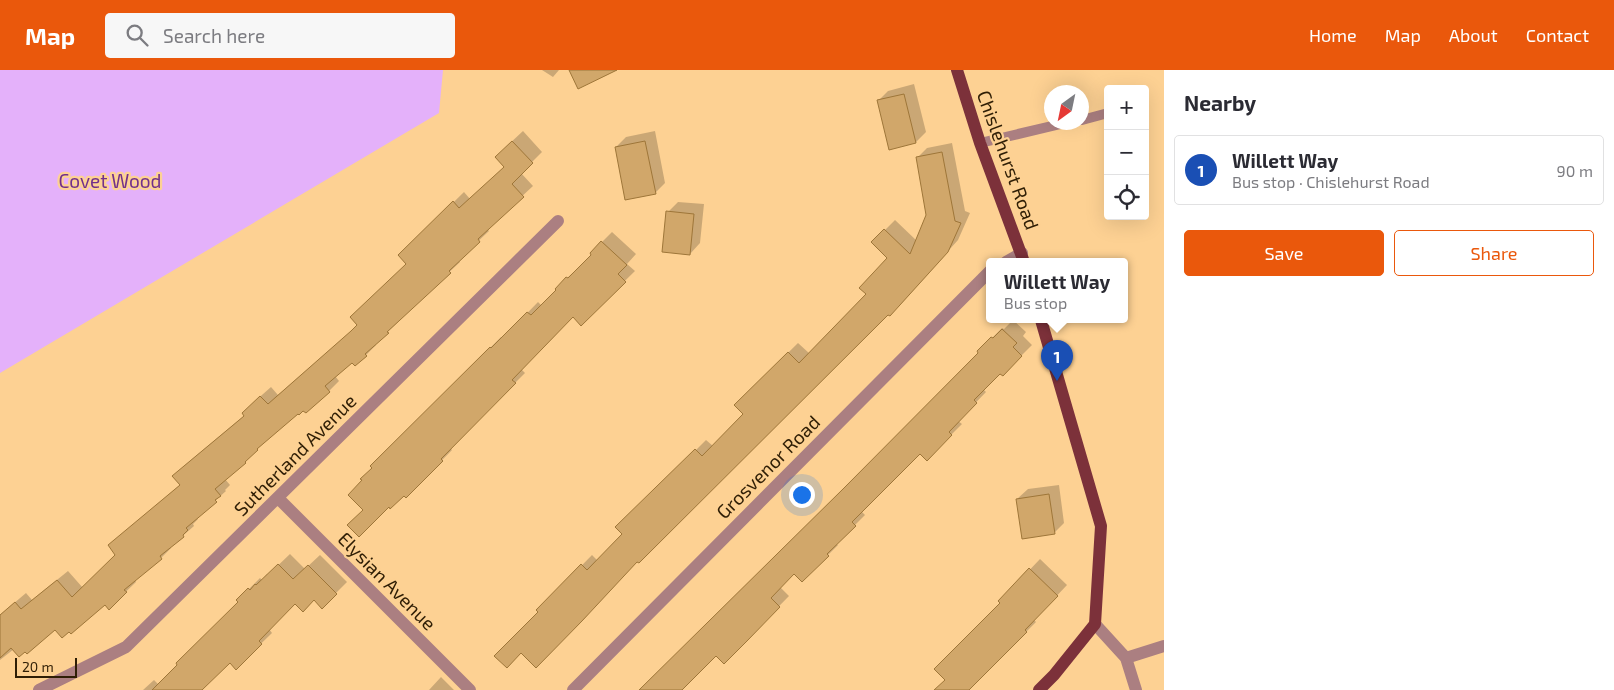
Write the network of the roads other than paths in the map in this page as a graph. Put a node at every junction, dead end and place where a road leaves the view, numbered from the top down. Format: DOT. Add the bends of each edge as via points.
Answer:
graph roads {
  1 [pos="957,70"];
  2 [pos="1104,114"];
  3 [pos="1089,118"];
  4 [pos="1044,128"];
  5 [pos="980,143"];
  6 [pos="558,221"];
  7 [pos="1023,258"];
  8 [pos="986,276"];
  9 [pos="1042,323"];
  10 [pos="278,498"];
  11 [pos="1095,624"];
  12 [pos="1164,646"];
  13 [pos="1126,658"];
  14 [pos="39,690"];
  15 [pos="470,690"];
  16 [pos="573,690"];
  17 [pos="1039,690"];
  18 [pos="1136,690"];
  1 -- 5 [label="main road, Chislehurst Road"];
  2 -- 3 [label="lane"];
  4 -- 5 [label="lane"];
  5 -- 7 [label="main road, Chislehurst Road"];
  6 -- 10 [label="street, Sutherland Avenue"];
  8 -- 16 [label="street, Grosvenor Road"];
  9 -- 11 [label="main road" via="1101,526"];
  10 -- 14 [label="street, Sutherland Avenue" via="126,647"];
  10 -- 15 [label="street, Elysian Avenue"];
  11 -- 13 [label="street"];
  11 -- 17 [label="main road"];
  12 -- 13 [label="street"];
  13 -- 18 [label="street"];
}
